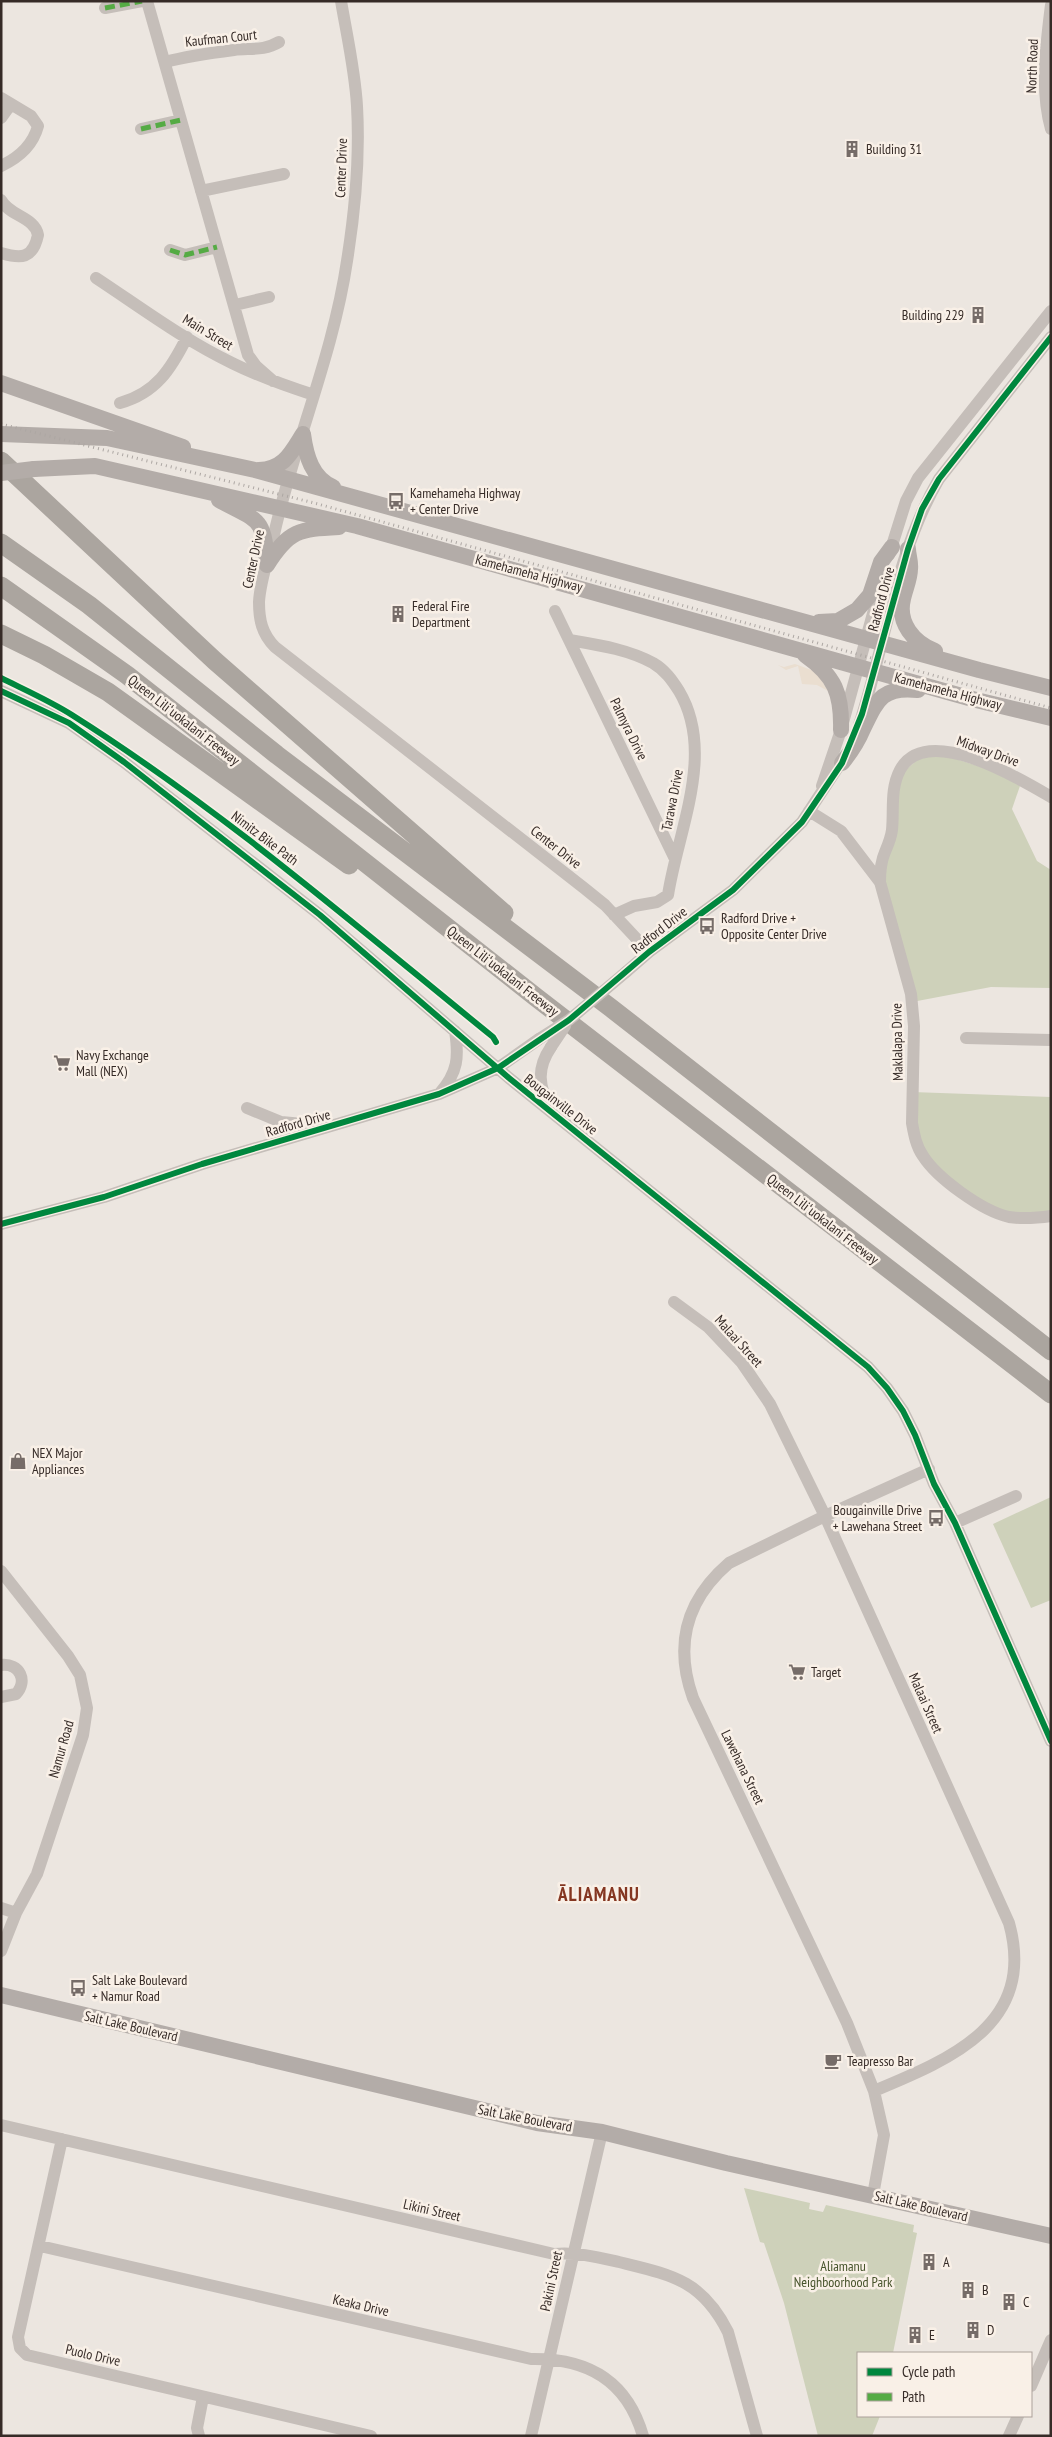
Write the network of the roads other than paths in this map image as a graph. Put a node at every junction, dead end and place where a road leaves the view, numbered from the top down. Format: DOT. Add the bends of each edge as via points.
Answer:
graph roads {
  1 [pos="142,1"];
  2 [pos="148,1"];
  3 [pos="342,1"];
  4 [pos="1051,5"];
  5 [pos="105,8"];
  6 [pos="279,42"];
  7 [pos="165,62"];
  8 [pos="6,101"];
  9 [pos="1,118"];
  10 [pos="181,120"];
  11 [pos="1051,128"];
  12 [pos="141,129"];
  13 [pos="1,166"];
  14 [pos="284,174"];
  15 [pos="201,190"];
  16 [pos="1,200"];
  17 [pos="217,247"];
  18 [pos="170,250"];
  19 [pos="1,253"];
  20 [pos="96,278"];
  21 [pos="269,297"];
  22 [pos="235,305"];
  23 [pos="1051,311"];
  24 [pos="187,337"];
  25 [pos="1051,337"];
  26 [pos="273,381"];
  27 [pos="1,384"];
  28 [pos="314,395"];
  29 [pos="120,403"];
  30 [pos="5,434"];
  31 [pos="303,434"];
  32 [pos="1,461"];
  33 [pos="232,465"];
  34 [pos="255,470"];
  35 [pos="1,473"];
  36 [pos="289,479"];
  37 [pos="197,489"];
  38 [pos="360,500"];
  39 [pos="280,508"];
  40 [pos="357,526"];
  41 [pos="1,543"];
  42 [pos="900,548"];
  43 [pos="267,564"];
  44 [pos="1,586"];
  45 [pos="555,611"];
  46 [pos="809,623"];
  47 [pos="1,634"];
  48 [pos="866,638"];
  49 [pos="569,640"];
  50 [pos="882,642"];
  51 [pos="793,647"];
  52 [pos="866,669"];
  53 [pos="978,670"];
  54 [pos="1051,688"];
  55 [pos="1,691"];
  56 [pos="976,700"];
  57 [pos="1051,718"];
  58 [pos="841,730"];
  59 [pos="939,750"];
  60 [pos="842,763"];
  61 [pos="820,793"];
  62 [pos="1051,798"];
  63 [pos="809,810"];
  64 [pos="675,859"];
  65 [pos="880,882"];
  66 [pos="614,915"];
  67 [pos="649,952"];
  68 [pos="537,998"];
  69 [pos="611,1008"];
  70 [pos="569,1020"];
  71 [pos="455,1031"];
  72 [pos="966,1038"];
  73 [pos="1051,1040"];
  74 [pos="498,1068"];
  75 [pos="439,1094"];
  76 [pos="247,1108"];
  77 [pos="551,1111"];
  78 [pos="333,1126"];
  79 [pos="1051,1216"];
  80 [pos="1,1224"];
  81 [pos="674,1302"];
  82 [pos="1051,1351"];
  83 [pos="1051,1394"];
  84 [pos="929,1469"];
  85 [pos="1016,1496"];
  86 [pos="825,1516"];
  87 [pos="954,1523"];
  88 [pos="1,1571"];
  89 [pos="1,1665"];
  90 [pos="1,1697"];
  91 [pos="1051,1741"];
  92 [pos="1,1908"];
  93 [pos="16,1913"];
  94 [pos="1,1951"];
  95 [pos="1,1995"];
  96 [pos="874,2091"];
  97 [pos="1,2125"];
  98 [pos="602,2132"];
  99 [pos="62,2138"];
  100 [pos="873,2195"];
  101 [pos="1051,2236"];
  102 [pos="40,2246"];
  103 [pos="572,2252"];
  104 [pos="1051,2340"];
  105 [pos="550,2359"];
  106 [pos="1032,2384"];
  107 [pos="203,2397"];
  108 [pos="1018,2417"];
  109 [pos="199,2436"];
  110 [pos="371,2436"];
  111 [pos="531,2436"];
  112 [pos="643,2436"];
  113 [pos="757,2436"];
  114 [pos="1009,2436"];
  1 -- 5 [label="street"];
  2 -- 7 [label="street"];
  3 -- 28 [label="street, Center Drive" via="357,106 355,193 347,263"];
  4 -- 11 [label="street, North Road" via="1045,76 1046,111"];
  6 -- 7 [label="street, Kaufman Court" via="262,49 195,54"];
  7 -- 10 [label="street"];
  8 -- 9 [label="street"];
  8 -- 13 [label="street" via="31,116 38,126 35,136 23,151"];
  10 -- 12 [label="street"];
  10 -- 15 [label="street"];
  14 -- 15 [label="street"];
  15 -- 17 [label="street"];
  16 -- 19 [label="street" via="34,226 38,235 24,257"];
  17 -- 18 [label="street" via="185,255"];
  17 -- 22 [label="street"];
  20 -- 24 [label="street, Main Street"];
  21 -- 22 [label="street"];
  22 -- 26 [label="street" via="248,355"];
  23 -- 42 [label="street, Radford Drive" via="918,478 903,508"];
  24 -- 26 [label="street, Main Street" via="231,363"];
  24 -- 29 [label="street" via="174,363 160,381 141,395"];
  25 -- 42 [label="street, Radford Drive" via="939,479"];
  26 -- 28 [label="street, Main Street"];
  27 -- 33 [label="main road"];
  28 -- 31 [label="street, Center Drive"];
  30 -- 33 [label="main road, Kamehameha Highway" via="107,438"];
  31 -- 34 [label="main road" via="282,463 271,470"];
  31 -- 36 [label="street, Center Drive"];
  31 -- 38 [label="main road" via="305,450 322,483"];
  32 -- 69 [label="highway" via="215,661"];
  33 -- 34 [label="main road, Kamehameha Highway"];
  34 -- 36 [label="main road, Kamehameha Highway"];
  35 -- 37 [label="main road, Kamehameha Highway, bridge" via="95,466"];
  36 -- 38 [label="main road, Kamehameha Highway"];
  36 -- 39 [label="street, Center Drive"];
  37 -- 39 [label="main road, Kamehameha Highway"];
  37 -- 43 [label="main road" via="250,516 262,528"];
  38 -- 46 [label="main road, Kamehameha Highway"];
  39 -- 40 [label="main road, Kamehameha Highway"];
  39 -- 43 [label="street, Center Drive"];
  40 -- 43 [label="main road" via="311,528 293,534 281,543"];
  40 -- 51 [label="main road, Kamehameha Highway"];
  41 -- 69 [label="highway" via="89,605 277,755"];
  42 -- 46 [label="main road" via="880,562 870,595 856,610 838,621"];
  42 -- 48 [label="street, Radford Drive"];
  42 -- 50 [label="street, Radford Drive"];
  42 -- 53 [label="main road" via="910,569 902,608 906,627 923,647"];
  43 -- 66 [label="street, Center Drive" via="259,600 260,620 266,638"];
  44 -- 68 [label="highway, Queen Liliʻuokalani Freeway" via="127,675"];
  45 -- 49 [label="street, Palmyra Drive"];
  46 -- 48 [label="main road, Kamehameha Highway"];
  47 -- 68 [label="highway" via="108,692"];
  48 -- 50 [label="main road, Kamehameha Highway"];
  48 -- 52 [label="street, Radford Drive"];
  49 -- 64 [label="street, Palmyra Drive"];
  49 -- 64 [label="street, Tarawa Drive" via="624,650 655,664 671,678 688,705 694,772"];
  50 -- 52 [label="street, Radford Drive"];
  50 -- 53 [label="main road, Kamehameha Highway"];
  51 -- 52 [label="main road, Kamehameha Highway"];
  51 -- 58 [label="main road" via="823,669 832,680 840,699"];
  52 -- 56 [label="main road, Kamehameha Highway"];
  52 -- 58 [label="street, Radford Drive"];
  52 -- 60 [label="street, Radford Drive" via="859,725"];
  53 -- 54 [label="main road, Kamehameha Highway"];
  55 -- 71 [label="street, Bougainville Drive" via="68,723 124,762 320,915"];
  56 -- 57 [label="main road, Kamehameha Highway"];
  56 -- 60 [label="main road" via="907,689 887,693 876,702 856,744"];
  58 -- 61 [label="street, Radford Drive"];
  59 -- 62 [label="street, Midway Drive" via="995,767"];
  59 -- 65 [label="street, Maklalapa Drive" via="914,755 901,768 896,779 892,831"];
  60 -- 61 [label="street, Radford Drive"];
  61 -- 63 [label="street, Radford Drive"];
  63 -- 65 [label="street" via="841,831"];
  63 -- 67 [label="street, Radford Drive" via="802,822 733,890"];
  64 -- 66 [label="street, Tarawa Drive" via="668,894 663,900 634,906"];
  65 -- 79 [label="street, Maklalapa Drive" via="911,994 914,1026 912,1123 923,1156 947,1180 993,1212 1024,1218"];
  66 -- 67 [label="street, Center Drive"];
  67 -- 70 [label="street, Radford Drive, bridge"];
  68 -- 83 [label="highway, Queen Liliʻuokalani Freeway"];
  69 -- 82 [label="highway"];
  70 -- 74 [label="street, Radford Drive, bridge"];
  70 -- 77 [label="street, bridge" via="542,1062 540,1081"];
  71 -- 74 [label="street, Bougainville Drive"];
  71 -- 75 [label="street" via="459,1055 456,1067"];
  72 -- 73 [label="street"];
  74 -- 75 [label="street, Radford Drive"];
  74 -- 77 [label="street, Bougainville Drive"];
  75 -- 78 [label="street, Radford Drive"];
  76 -- 78 [label="street" via="281,1122"];
  77 -- 84 [label="street, Bougainville Drive" via="868,1367 902,1411"];
  78 -- 80 [label="street, Radford Drive" via="104,1197"];
  81 -- 86 [label="street, Malaai Street" via="708,1327 742,1363 770,1404"];
  84 -- 86 [label="street, Lawehana Street"];
  84 -- 87 [label="street, Bougainville Drive"];
  85 -- 87 [label="street"];
  86 -- 96 [label="street, Malaai Street" via="1009,1923 1015,1953 1008,1996 995,2020 978,2038"];
  86 -- 96 [label="street, Lawehana Street" via="743,1555 716,1574 696,1601 690,1616 685,1633 684,1666 694,1698 847,2023"];
  87 -- 91 [label="street, Bougainville Drive"];
  88 -- 93 [label="street, Namur Road" via="80,1675 87,1708 83,1735 37,1874"];
  89 -- 90 [label="street" via="18,1670 22,1685 11,1697"];
  92 -- 93 [label="street"];
  93 -- 94 [label="street, Namur Road"];
  95 -- 98 [label="main road, Salt Lake Boulevard" via="537,2123"];
  96 -- 100 [label="street, Lawehana Street" via="884,2135"];
  97 -- 99 [label="street, Likini Street"];
  98 -- 100 [label="main road, Salt Lake Boulevard"];
  98 -- 103 [label="street, Pakini Street"];
  99 -- 102 [label="street, Puolo Drive"];
  99 -- 103 [label="street, Likini Street" via="554,2254"];
  100 -- 101 [label="main road, Salt Lake Boulevard"];
  102 -- 105 [label="street, Keaka Drive" via="531,2359"];
  102 -- 107 [label="street, Puolo Drive" via="18,2337 20,2348 27,2355"];
  103 -- 105 [label="street, Pakini Street"];
  103 -- 113 [label="street, Likini Street" via="669,2274 711,2304 728,2332"];
  104 -- 106 [label="street"];
  105 -- 111 [label="street, Pakini Street"];
  105 -- 112 [label="street, Keaka Drive" via="588,2368 612,2382 634,2409"];
  107 -- 109 [label="street" via="197,2428"];
  107 -- 110 [label="street, Puolo Drive"];
  108 -- 114 [label="street"];
}
